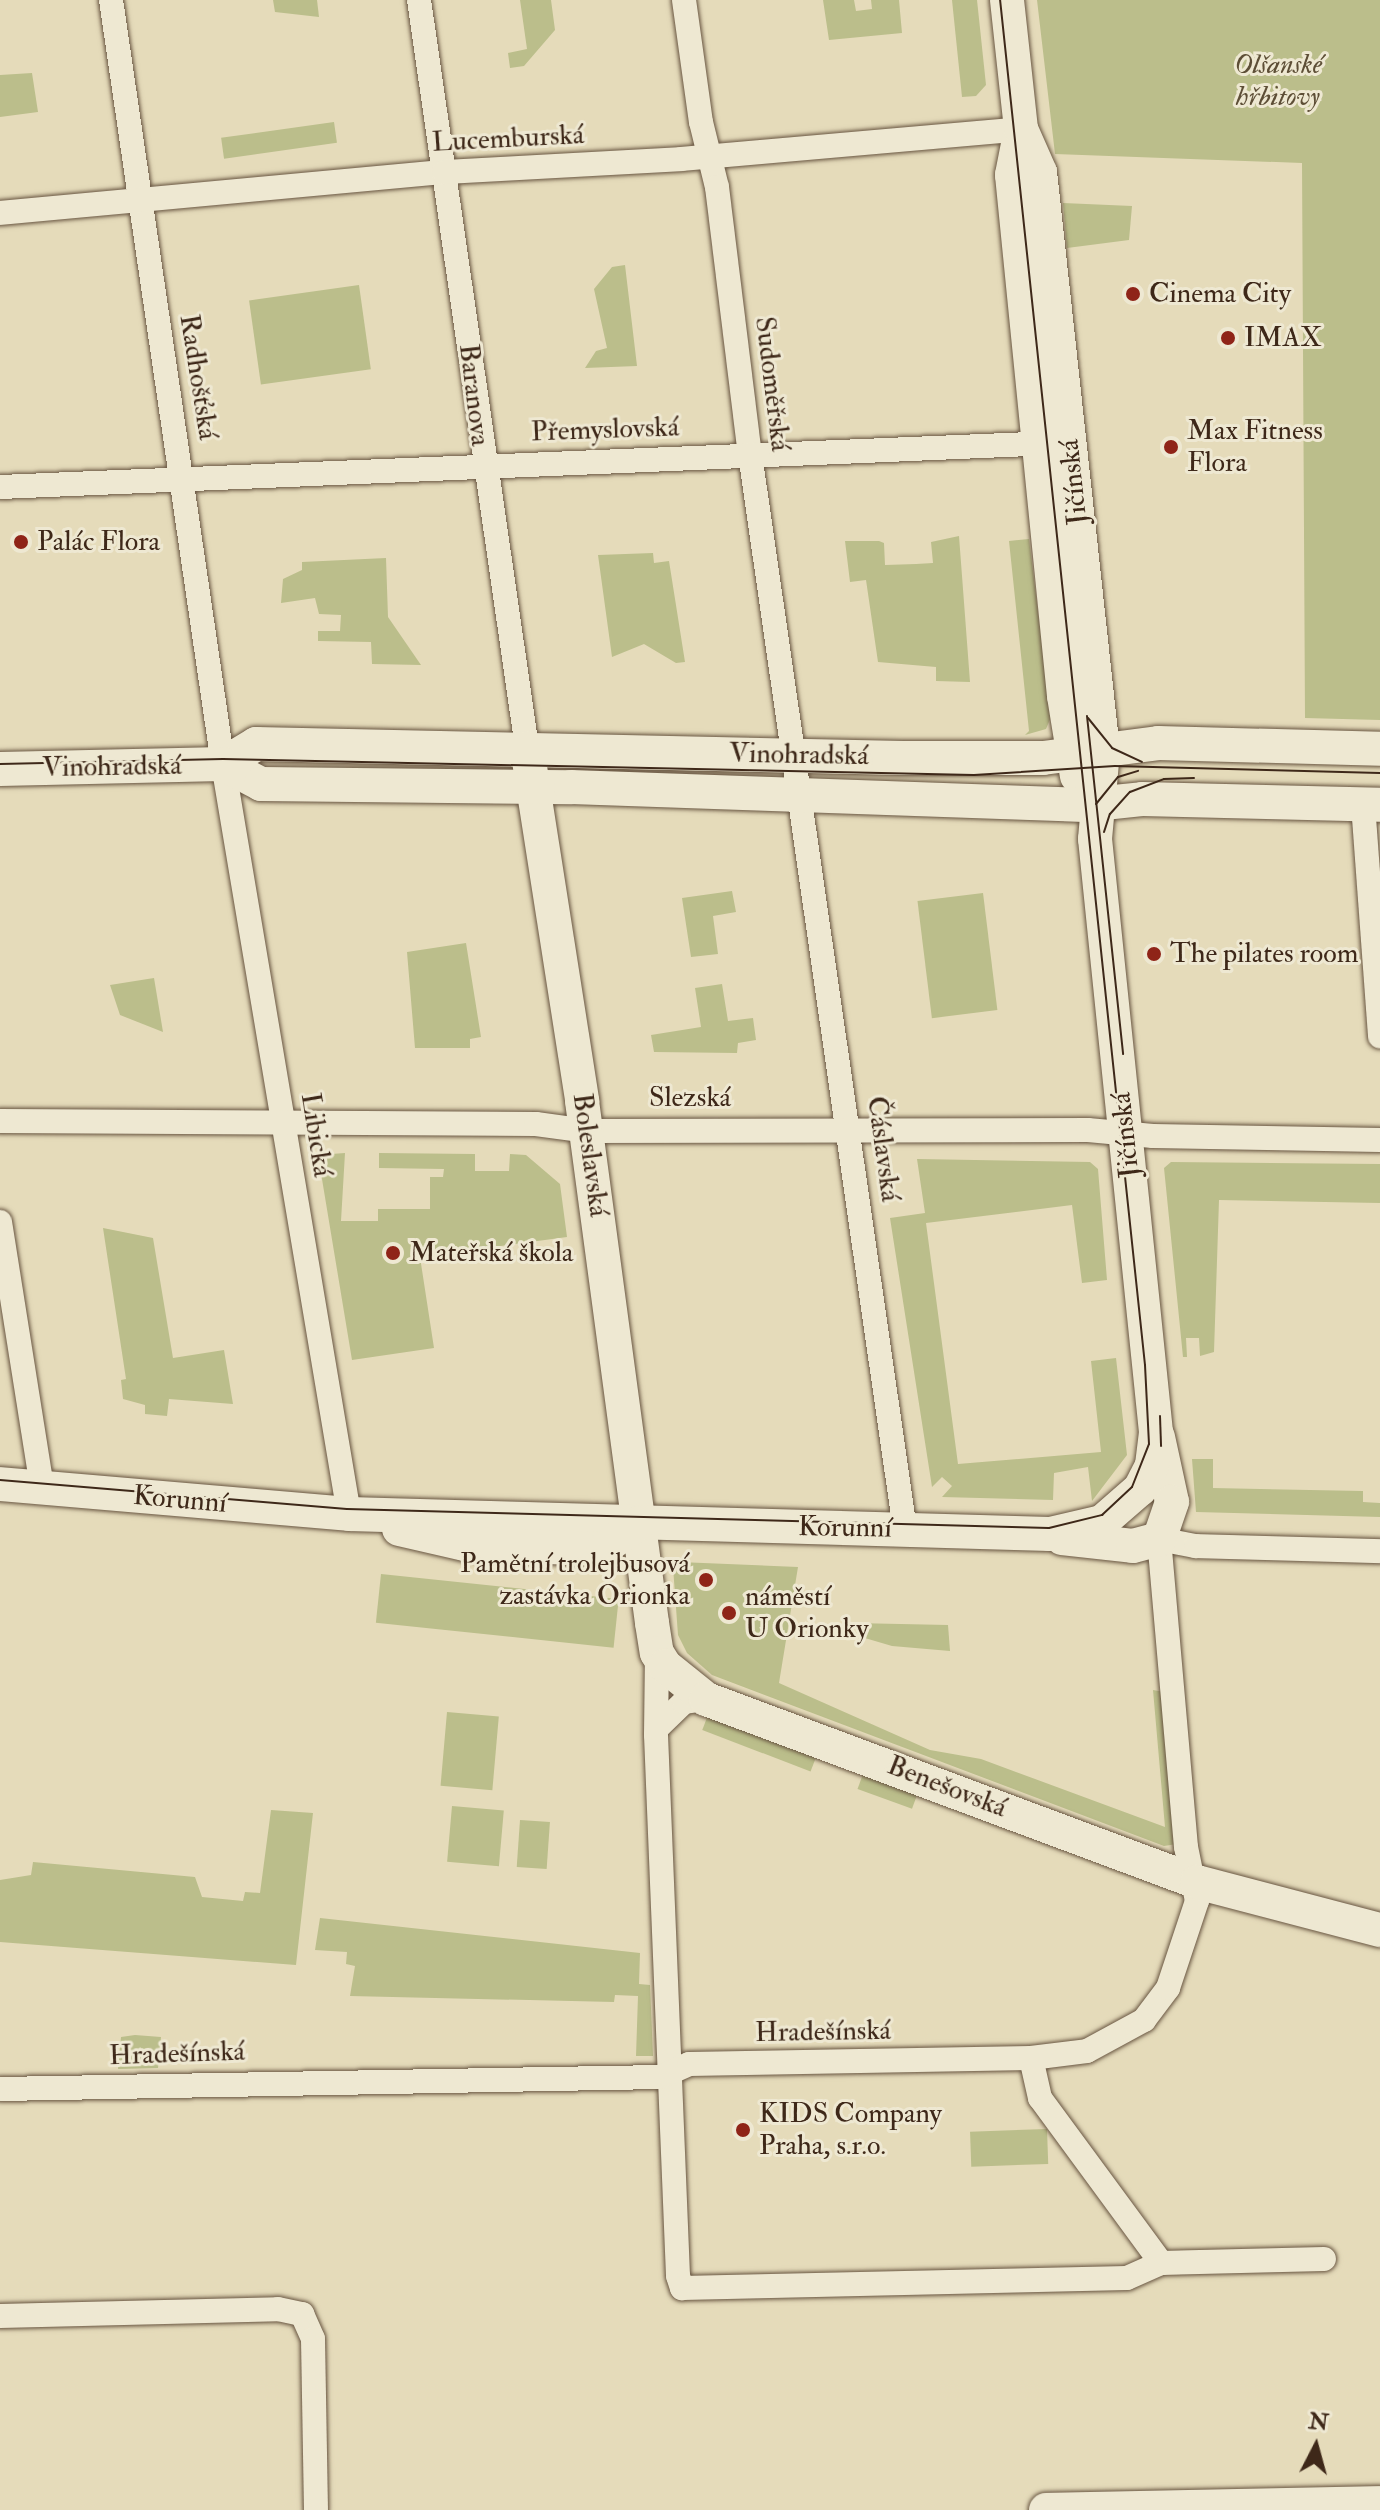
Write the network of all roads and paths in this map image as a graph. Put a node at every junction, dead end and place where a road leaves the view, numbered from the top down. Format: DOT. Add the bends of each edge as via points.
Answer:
graph roads {
  1 [pos="111,0"];
  2 [pos="419,0"];
  3 [pos="684,0"];
  4 [pos="1007,0"];
  5 [pos="1021,129"];
  6 [pos="708,157"];
  7 [pos="444,172"];
  8 [pos="141,197"];
  9 [pos="0,213"];
  10 [pos="1054,442"];
  11 [pos="750,454"];
  12 [pos="483,465"];
  13 [pos="183,480"];
  14 [pos="0,487"];
  15 [pos="527,748"];
  16 [pos="1380,749"];
  17 [pos="1089,753"];
  18 [pos="223,764"];
  19 [pos="0,769"];
  20 [pos="798,776"];
  21 [pos="534,789"];
  22 [pos="1371,804"];
  23 [pos="1090,805"];
  24 [pos="1380,1036"];
  25 [pos="0,1121"];
  26 [pos="283,1122"];
  27 [pos="851,1128"];
  28 [pos="587,1131"];
  29 [pos="1126,1134"];
  30 [pos="1380,1140"];
  31 [pos="0,1222"];
  32 [pos="1156,1432"];
  33 [pos="0,1484"];
  34 [pos="42,1488"];
  35 [pos="1130,1501"];
  36 [pos="355,1514"];
  37 [pos="639,1523"];
  38 [pos="905,1529"];
  39 [pos="1050,1534"];
  40 [pos="1159,1539"];
  41 [pos="1380,1551"];
  42 [pos="657,1653"];
  43 [pos="706,1699"];
  44 [pos="657,1728"];
  45 [pos="1197,1882"];
  46 [pos="1380,1930"];
  47 [pos="1031,2058"];
  48 [pos="671,2072"];
  49 [pos="0,2089"];
  50 [pos="1324,2259"];
  51 [pos="1161,2263"];
  52 [pos="0,2316"];
  53 [pos="1370,2500"];
  54 [pos="316,2510"];
  55 [pos="1046,2510"];
  1 -- 8 [label="street, Radhošťská"];
  2 -- 7 [label="street, Baranova"];
  3 -- 6 [label="street, Sudoměřská"];
  4 -- 5 [label="street, Jičínská"];
  5 -- 6 [label="street, Lucemburská"];
  5 -- 10 [label="street, Jičínská" via="1040,172"];
  6 -- 7 [label="street, Lucemburská"];
  6 -- 11 [label="street, Sudoměřská"];
  7 -- 8 [label="street, Lucemburská"];
  7 -- 12 [label="street, Baranova"];
  8 -- 9 [label="street, Lucemburská"];
  8 -- 13 [label="street, Radhošťská"];
  10 -- 11 [label="street, Přemyslovská"];
  10 -- 17 [label="street, Jičínská"];
  11 -- 12 [label="street, Přemyslovská"];
  11 -- 20 [label="street, Sudoměřská"];
  12 -- 13 [label="street, Přemyslovská"];
  12 -- 15 [label="street, Baranova"];
  13 -- 14 [label="street, Přemyslovská"];
  13 -- 18 [label="street, Radhošťská"];
  15 -- 18 [label="street, Vinohradská" via="256,744"];
  15 -- 20 [label="street, Vinohradská"];
  15 -- 21 [label="street, Baranova"];
  16 -- 17 [label="street, Vinohradská" via="1158,743"];
  17 -- 20 [label="street, Vinohradská"];
  17 -- 23 [label="street, Jičínská"];
  18 -- 19 [label="street, Vinohradská"];
  18 -- 21 [label="street, Vinohradská" via="261,784"];
  18 -- 26 [label="street, Libická"];
  20 -- 21 [label="street, Vinohradská"];
  20 -- 23 [label="street, Vinohradská"];
  20 -- 27 [label="street, Čáslavská"];
  21 -- 28 [label="street, Boleslavská"];
  22 -- 23 [label="street, Vinohradská" via="1142,799"];
  22 -- 24 [label="street"];
  23 -- 29 [label="street, Jičínská"];
  25 -- 26 [label="street, Slezská"];
  26 -- 28 [label="street, Slezská" via="536,1124"];
  26 -- 36 [label="street, Libická"];
  27 -- 28 [label="street, Slezská"];
  27 -- 29 [label="street, Slezská"];
  27 -- 38 [label="street, Čáslavská"];
  28 -- 37 [label="street, Boleslavská"];
  29 -- 30 [label="street, Slezská"];
  29 -- 32 [label="street, Jičínská"];
  31 -- 34 [label="street"];
  32 -- 35 [label="street, Jičínská" via="1152,1465"];
  32 -- 40 [label="street, Jičínská" via="1172,1502"];
  33 -- 34 [label="street, Korunní"];
  34 -- 36 [label="street, Korunní"];
  35 -- 39 [label="street, Korunní" via="1102,1522"];
  35 -- 40 [label="street"];
  36 -- 37 [label="street, Korunní"];
  37 -- 38 [label="street, Korunní"];
  37 -- 42 [label="street"];
  38 -- 39 [label="street, Korunní"];
  39 -- 40 [label="street, Korunní" via="1106,1545"];
  40 -- 41 [label="street" via="1196,1546"];
  40 -- 45 [label="street, Hradešínská" via="1186,1847"];
  42 -- 43 [label="street, Benešovská" via="676,1679"];
  42 -- 44 [label="street"];
  43 -- 44 [label="street" via="684,1702"];
  43 -- 45 [label="street, Benešovská"];
  44 -- 48 [label="street"];
  45 -- 46 [label="street, Benešovská"];
  45 -- 47 [label="street, Hradešínská" via="1194,1920 1168,1988 1144,2020 1087,2051"];
  47 -- 48 [label="street, Hradešínská" via="689,2064"];
  47 -- 51 [label="street" via="1040,2098"];
  48 -- 49 [label="street, Hradešínská" via="660,2077"];
  48 -- 51 [label="street" via="682,2288 1127,2278"];
  50 -- 51 [label="street"];
  52 -- 54 [label="street" via="278,2309 302,2314 313,2339"];
  53 -- 55 [label="street"];
}
